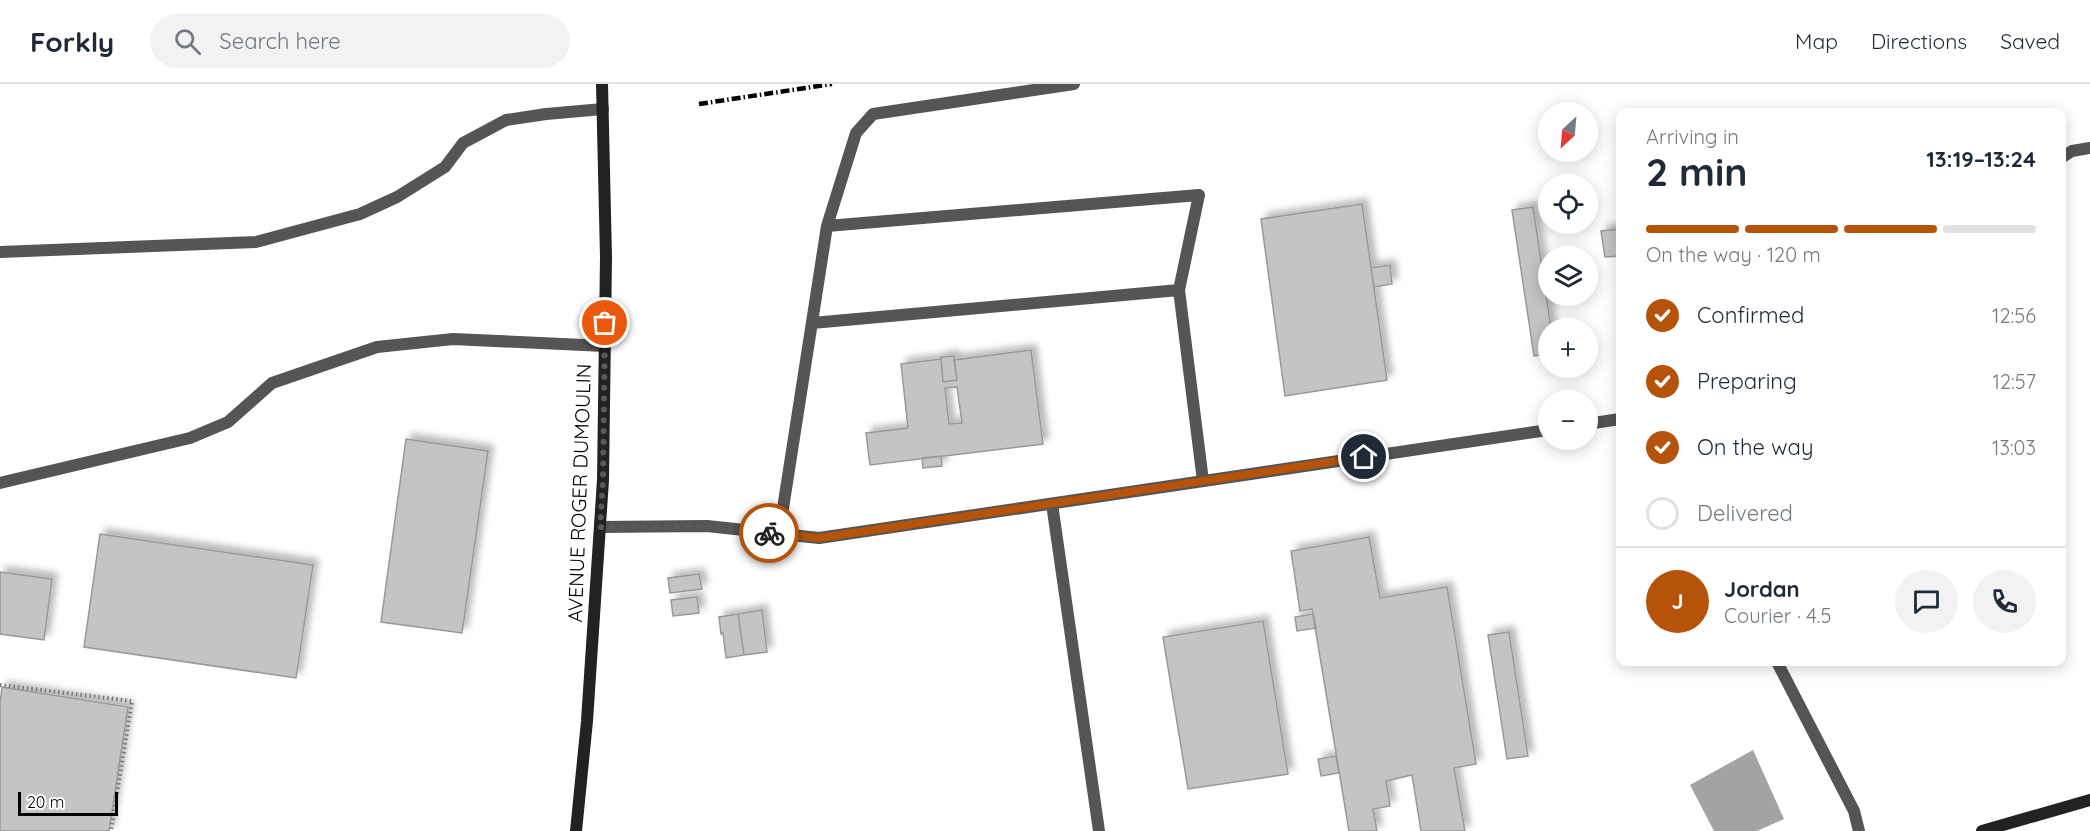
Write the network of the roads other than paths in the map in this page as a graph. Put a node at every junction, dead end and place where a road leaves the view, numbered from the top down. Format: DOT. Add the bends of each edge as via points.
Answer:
graph roads {
  1 [pos="602,84"];
  2 [pos="1074,84"];
  3 [pos="603,109"];
  4 [pos="2090,148"];
  5 [pos="2066,154"];
  6 [pos="827,226"];
  7 [pos="0,252"];
  8 [pos="1179,290"];
  9 [pos="812,323"];
  10 [pos="605,346"];
  11 [pos="1616,420"];
  12 [pos="1598,422"];
  13 [pos="1538,431"];
  14 [pos="1203,481"];
  15 [pos="0,483"];
  16 [pos="1052,504"];
  17 [pos="600,527"];
  18 [pos="779,534"];
  19 [pos="1779,666"];
  20 [pos="2090,800"];
  21 [pos="576,831"];
  22 [pos="1094,831"];
  23 [pos="1099,831"];
  24 [pos="1859,831"];
  25 [pos="1982,831"];
  1 -- 3 [label="main road, AVENUE ROGER DUMOULIN"];
  2 -- 6 [label="lane" via="873,114 856,133"];
  3 -- 7 [label="lane" via="506,120 463,143 445,167 397,197 360,213 256,242"];
  3 -- 10 [label="main road, AVENUE ROGER DUMOULIN"];
  4 -- 5 [label="lane"];
  6 -- 8 [label="lane" via="1199,195"];
  6 -- 9 [label="lane"];
  8 -- 9 [label="lane"];
  8 -- 14 [label="lane"];
  9 -- 18 [label="lane"];
  10 -- 15 [label="lane" via="453,339 377,347 272,383 228,422 190,438"];
  10 -- 17 [label="main road, AVENUE ROGER DUMOULIN"];
  11 -- 12 [label="lane"];
  13 -- 14 [label="lane"];
  14 -- 16 [label="lane"];
  16 -- 18 [label="lane" via="819,538"];
  16 -- 23 [label="lane"];
  17 -- 18 [label="lane" via="707,526"];
  17 -- 21 [label="main road, AVENUE ROGER DUMOULIN"];
  19 -- 24 [label="lane" via="1854,811"];
  20 -- 25 [label="main road"];
  22 -- 23 [label="lane"];
}
